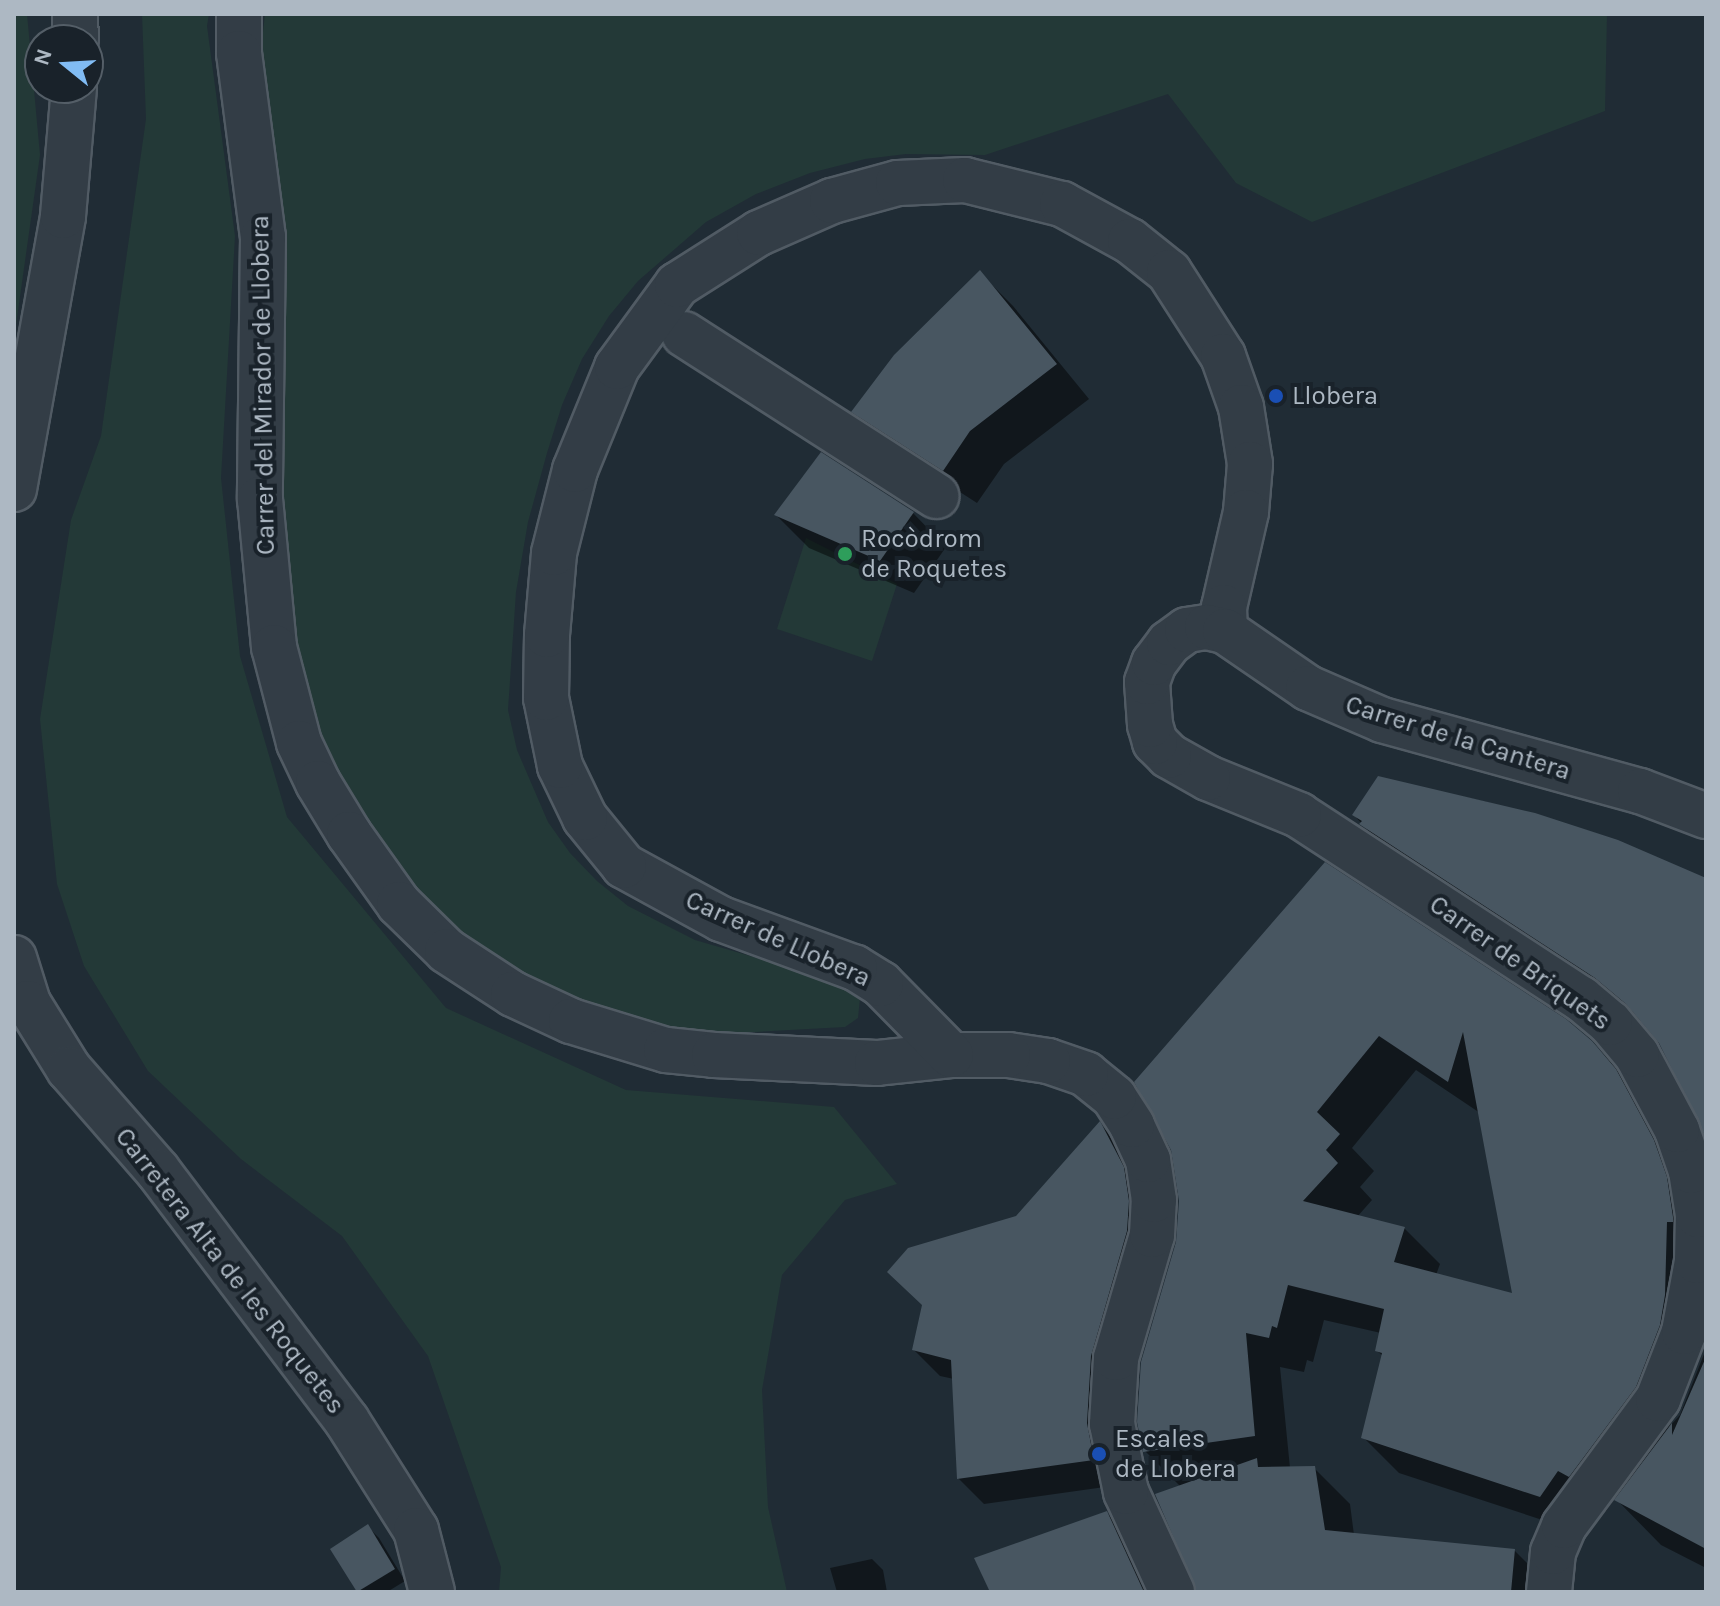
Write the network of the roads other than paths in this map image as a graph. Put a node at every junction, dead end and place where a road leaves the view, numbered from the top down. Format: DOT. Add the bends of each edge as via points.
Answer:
graph roads {
  1 [pos="239,14"];
  2 [pos="73,104"];
  3 [pos="684,334"];
  4 [pos="14,489"];
  5 [pos="936,496"];
  6 [pos="1225,631"];
  7 [pos="1706,816"];
  8 [pos="14,958"];
  9 [pos="881,984"];
  10 [pos="951,1055"];
  11 [pos="850,1063"];
  12 [pos="432,1592"];
  13 [pos="1172,1592"];
  14 [pos="1549,1592"];
  1 -- 11 [label="street, Carrer del Mirador de Llobera" via="239,53 263,237 260,499 265,567 285,694 318,783 399,904 447,951 513,994 571,1021 666,1050"];
  2 -- 4 [label="street" via="63,216"];
  3 -- 5 [label="street"];
  6 -- 7 [label="street, Carrer de la Cantera" via="1308,688 1382,720 1640,791"];
  6 -- 9 [label="street, Carrer de Llobera" via="1224,607 1246,512 1250,464 1241,407 1223,356 1169,272 1130,241 1062,204 1015,190 965,180 898,183 832,201 759,233 677,285 617,367 575,470 554,553 546,698 560,766 585,818 624,866 721,919 855,968"];
  6 -- 14 [label="street, Carrer de Briquets" via="1187,630 1154,663 1147,700 1155,742 1187,768 1299,815 1581,999 1637,1055 1677,1130 1691,1171 1698,1215 1697,1261 1684,1332 1658,1399 1564,1526 1553,1552"];
  8 -- 12 [label="street, Carretera Alta de les Roquetes" via="28,1003 69,1069 158,1171 347,1421 416,1530"];
  9 -- 10 [label="street, Carrer de Llobera"];
  9 -- 11 [label="street" via="883,1016"];
  10 -- 11 [label="street, Carrer del Mirador de Llobera"];
  10 -- 13 [label="street" via="1008,1055 1086,1074 1114,1097 1148,1160 1152,1235 1116,1358 1112,1424 1126,1492"];
}
